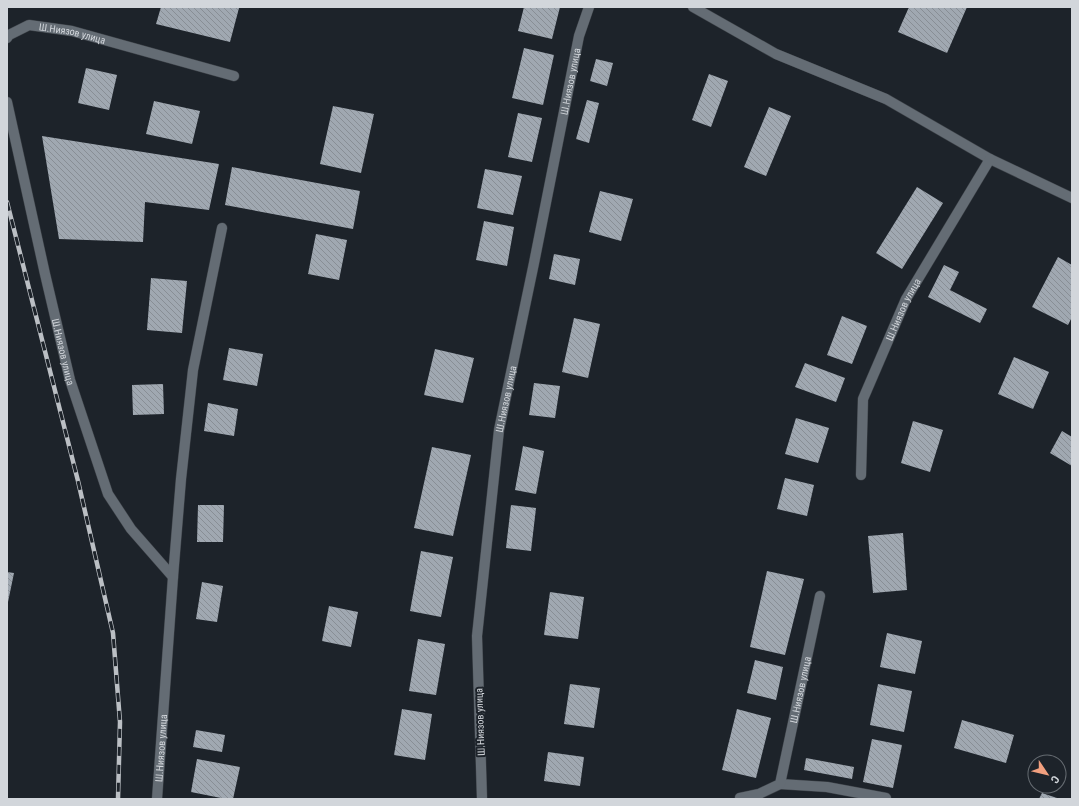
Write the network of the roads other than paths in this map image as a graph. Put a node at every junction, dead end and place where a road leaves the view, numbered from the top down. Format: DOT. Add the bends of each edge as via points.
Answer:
graph roads {
  1 [pos="589,7"];
  2 [pos="692,7"];
  3 [pos="7,38"];
  4 [pos="234,76"];
  5 [pos="7,102"];
  6 [pos="990,159"];
  7 [pos="1072,198"];
  8 [pos="222,228"];
  9 [pos="861,475"];
  10 [pos="173,577"];
  11 [pos="820,596"];
  12 [pos="780,784"];
  13 [pos="886,798"];
  14 [pos="157,799"];
  15 [pos="482,799"];
  16 [pos="740,799"];
  1 -- 15 [label="street, Ш.Ниязов улица" via="579,36 499,430 477,636"];
  2 -- 6 [label="street" via="776,54 886,99"];
  3 -- 4 [label="street, Ш.Ниязов улица" via="29,25 72,30"];
  5 -- 10 [label="street, Ш.Ниязов улица" via="70,380 108,494 131,529"];
  6 -- 7 [label="street"];
  6 -- 9 [label="street, Ш.Ниязов улица" via="906,299 862,399"];
  8 -- 10 [label="street, Ш.Ниязов улица" via="193,370"];
  10 -- 14 [label="street, Ш.Ниязов улица"];
  11 -- 12 [label="street, Ш.Ниязов улица"];
  12 -- 13 [label="street" via="827,787"];
  12 -- 16 [label="street"];
}
